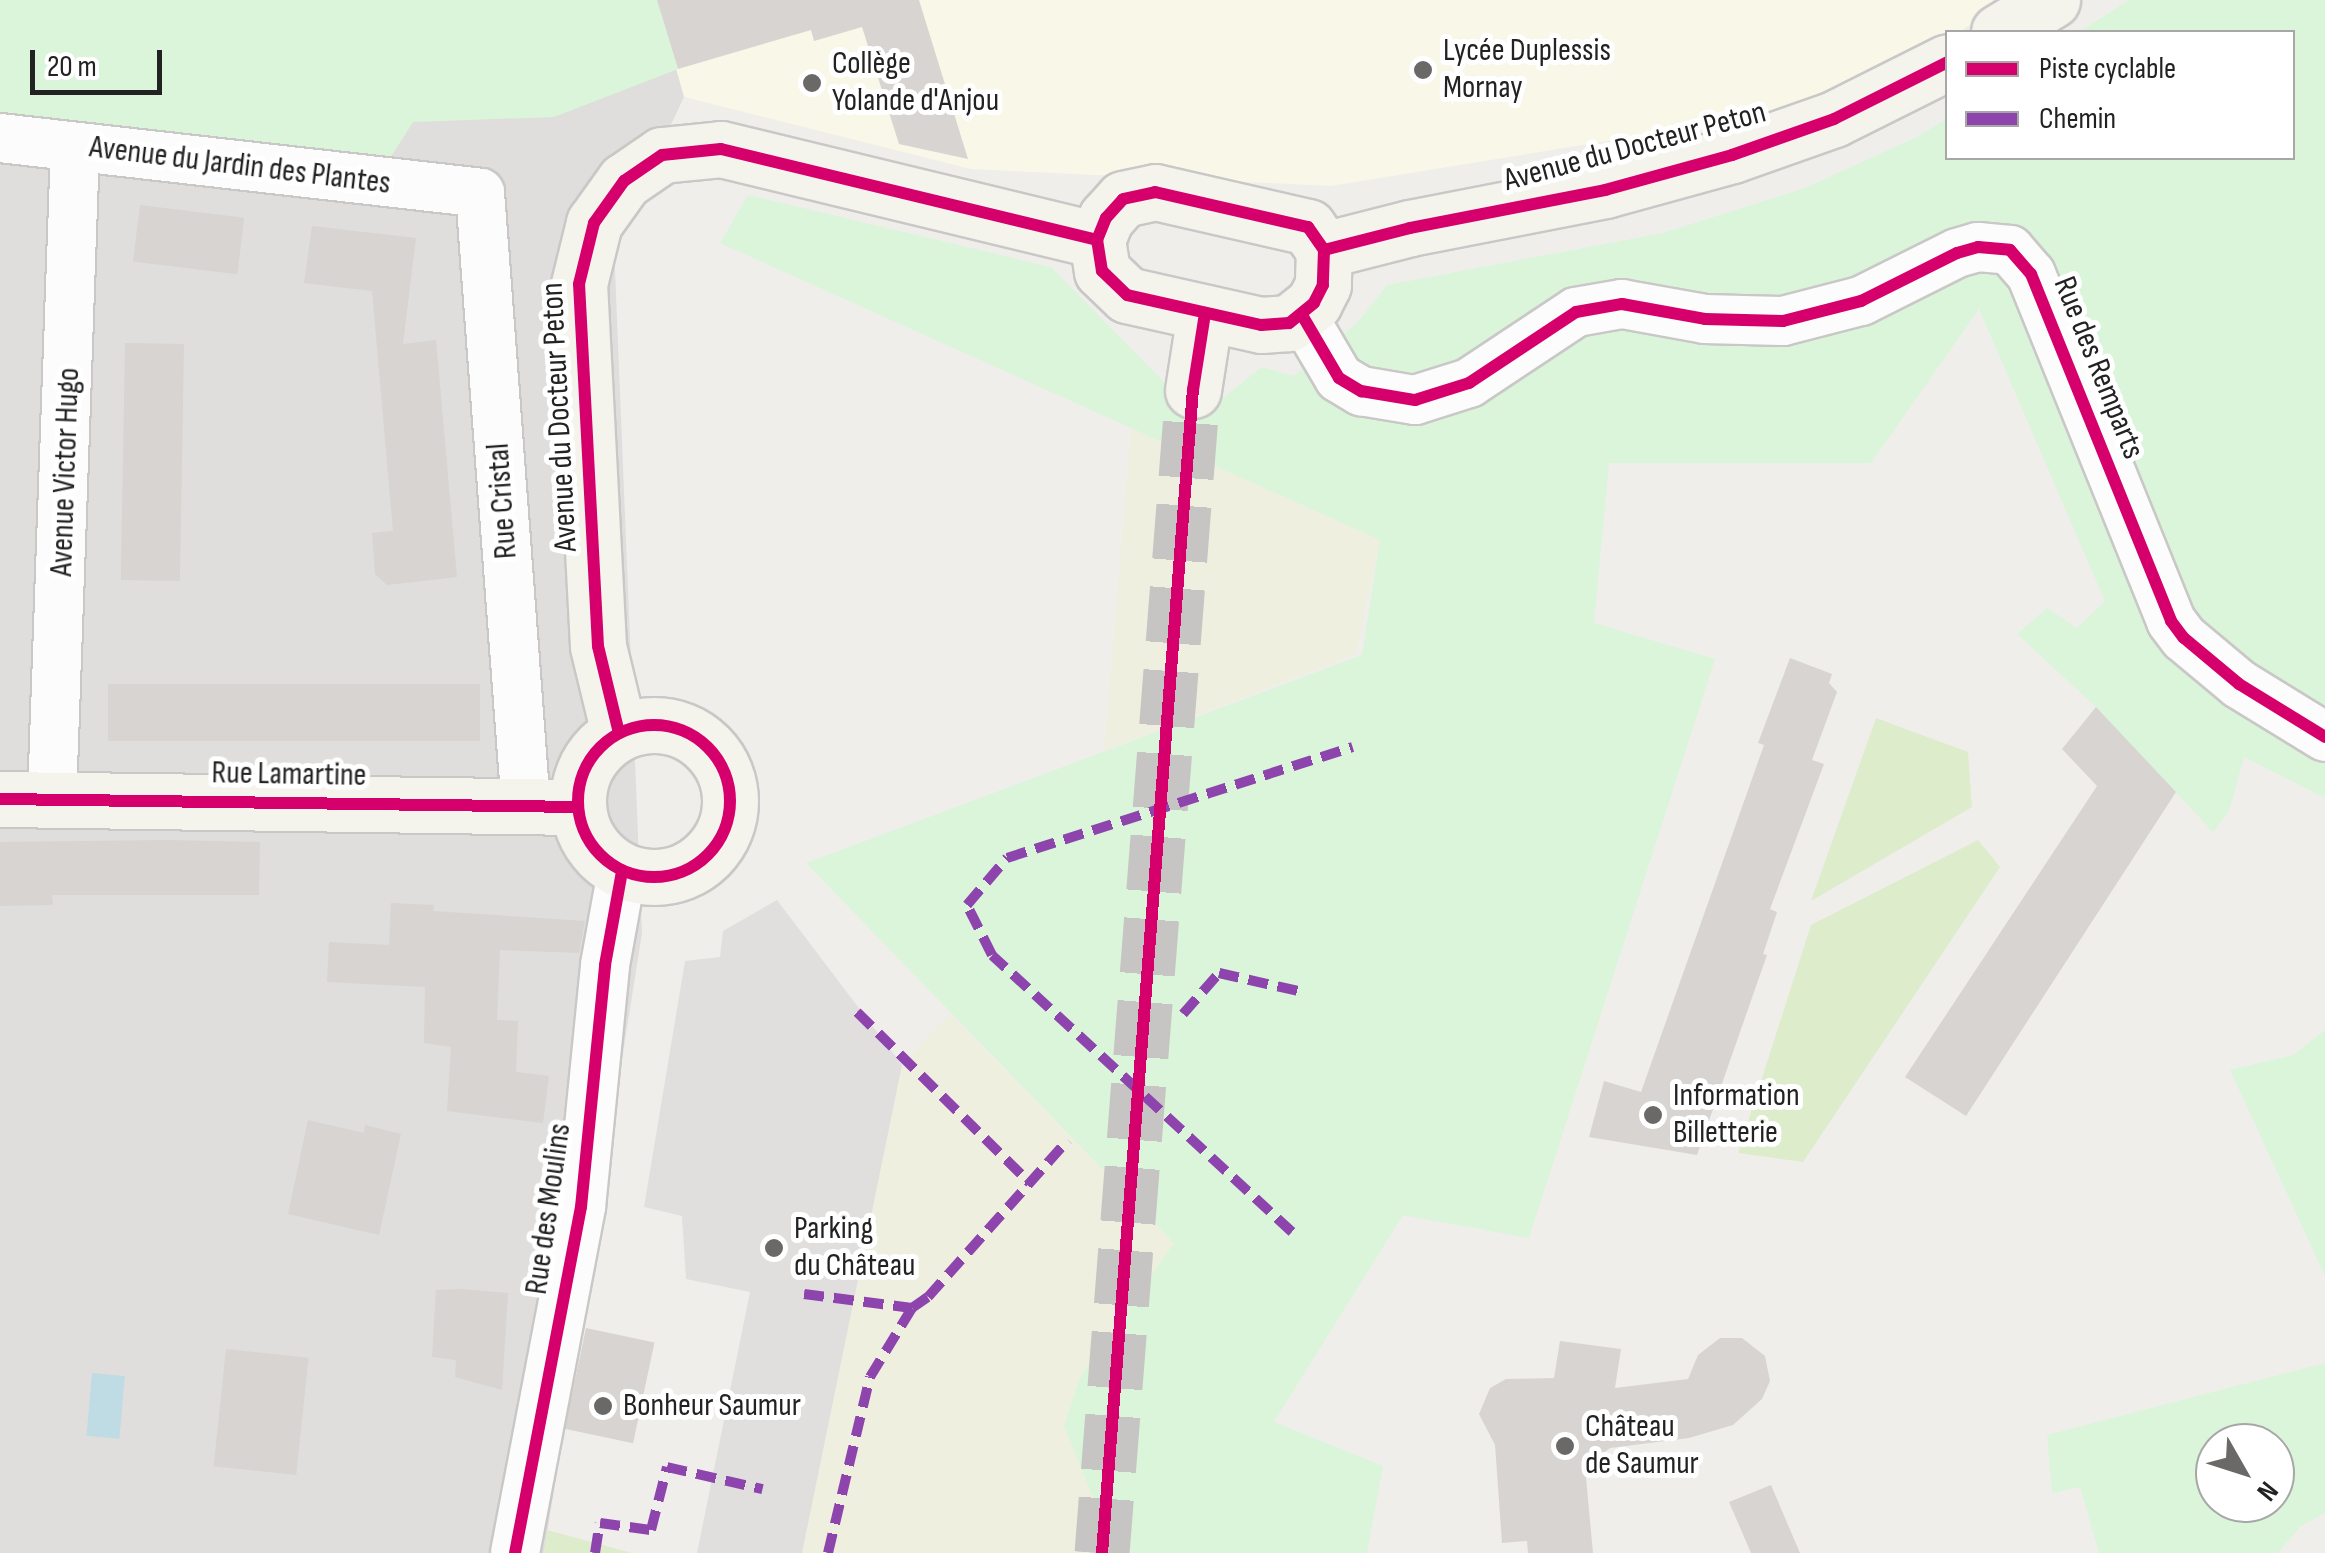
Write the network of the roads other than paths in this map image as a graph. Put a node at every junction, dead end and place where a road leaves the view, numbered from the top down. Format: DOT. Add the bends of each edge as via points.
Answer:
graph roads {
  1 [pos="2052,0"];
  2 [pos="2002,30"];
  3 [pos="1945,63"];
  4 [pos="0,138"];
  5 [pos="75,147"];
  6 [pos="480,193"];
  7 [pos="1097,240"];
  8 [pos="1324,250"];
  9 [pos="1205,313"];
  10 [pos="1302,315"];
  11 [pos="1193,390"];
  12 [pos="619,732"];
  13 [pos="2325,737"];
  14 [pos="26,798"];
  15 [pos="552,808"];
  16 [pos="622,871"];
  17 [pos="515,1553"];
  1 -- 2 [label="street"];
  3 -- 8 [label="street, Avenue du Docteur Peton" via="1834,118 1732,156"];
  4 -- 5 [label="street, Avenue du Jardin des Plantes"];
  5 -- 6 [label="street, Avenue du Jardin des Plantes"];
  5 -- 14 [label="street, Avenue Victor Hugo"];
  6 -- 15 [label="street, Rue Cristal"];
  7 -- 8 [label="street" via="1123,199 1155,192 1294,220 1317,235"];
  7 -- 9 [label="street" via="1102,271 1119,289"];
  7 -- 12 [label="street, Avenue du Docteur Peton" via="720,150 662,156 624,181 594,223 579,284 598,646"];
  8 -- 10 [label="street" via="1323,285"];
  9 -- 10 [label="street" via="1275,325"];
  9 -- 11 [label="street"];
  10 -- 13 [label="street, Rue des Remparts" via="1340,378 1361,391 1415,400 1469,382 1576,312 1622,304 1705,318 1783,321 1861,301 1958,253 2010,250 2031,274 2171,621 2239,684"];
  12 -- 15 [label="street"];
  12 -- 16 [label="street" via="654,724 690,733 717,757 730,791 719,842 693,867 658,877"];
  14 -- 15 [label="street, Rue Lamartine"];
  15 -- 16 [label="street"];
  16 -- 17 [label="street, Rue des Moulins" via="605,965 582,1207"];
}
